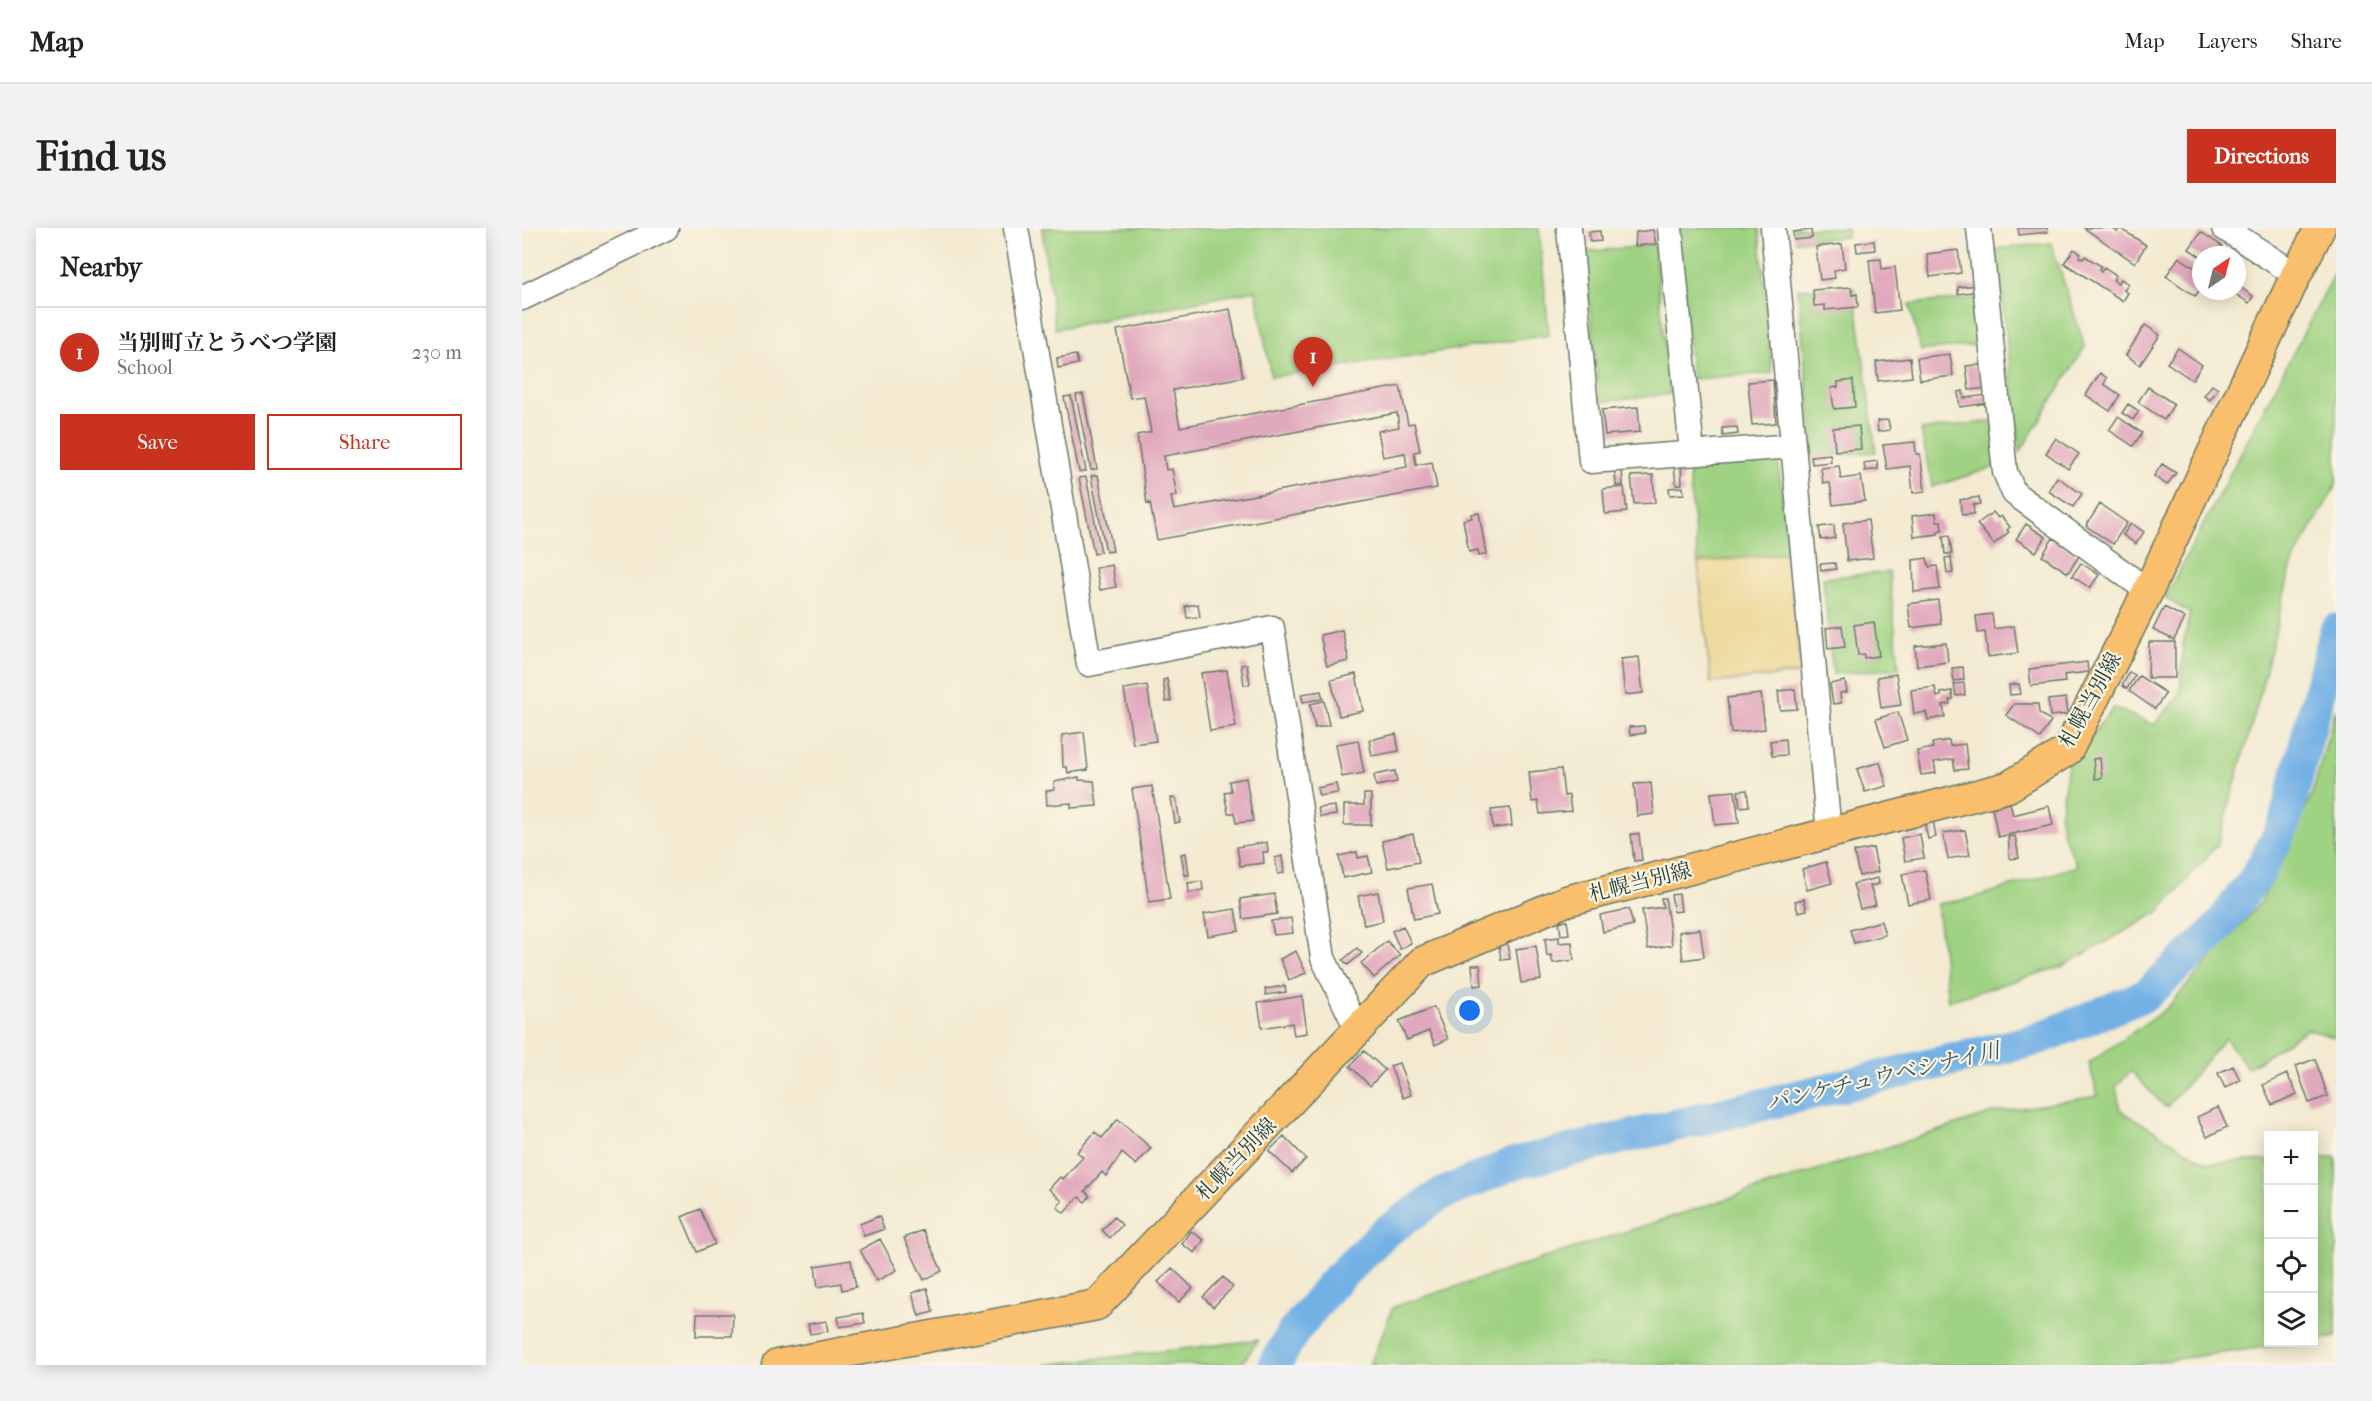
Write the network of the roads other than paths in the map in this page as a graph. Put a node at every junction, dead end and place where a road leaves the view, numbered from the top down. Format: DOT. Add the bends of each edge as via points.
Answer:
graph roads {
  1 [pos="666,228"];
  2 [pos="1016,228"];
  3 [pos="1569,228"];
  4 [pos="1670,228"];
  5 [pos="1773,228"];
  6 [pos="1979,228"];
  7 [pos="2224,228"];
  8 [pos="2320,228"];
  9 [pos="2296,275"];
  10 [pos="522,298"];
  11 [pos="1793,446"];
  12 [pos="1692,453"];
  13 [pos="2148,591"];
  14 [pos="1829,833"];
  15 [pos="1358,1030"];
  16 [pos="777,1365"];
  1 -- 10 [label="street"];
  2 -- 15 [label="street" via="1089,664 1272,628 1323,958"];
  3 -- 12 [label="street" via="1591,461"];
  4 -- 12 [label="street"];
  5 -- 11 [label="street"];
  6 -- 13 [label="street" via="2005,472 2014,493"];
  7 -- 9 [label="street"];
  8 -- 9 [label="main road, 札幌当別線"];
  9 -- 13 [label="main road, 札幌当別線"];
  11 -- 12 [label="street"];
  11 -- 14 [label="street"];
  13 -- 14 [label="main road, 札幌当別線" via="2068,750 2008,787"];
  14 -- 15 [label="main road, 札幌当別線" via="1566,901 1422,962"];
  15 -- 16 [label="main road, 札幌当別線" via="1097,1305"];
}
